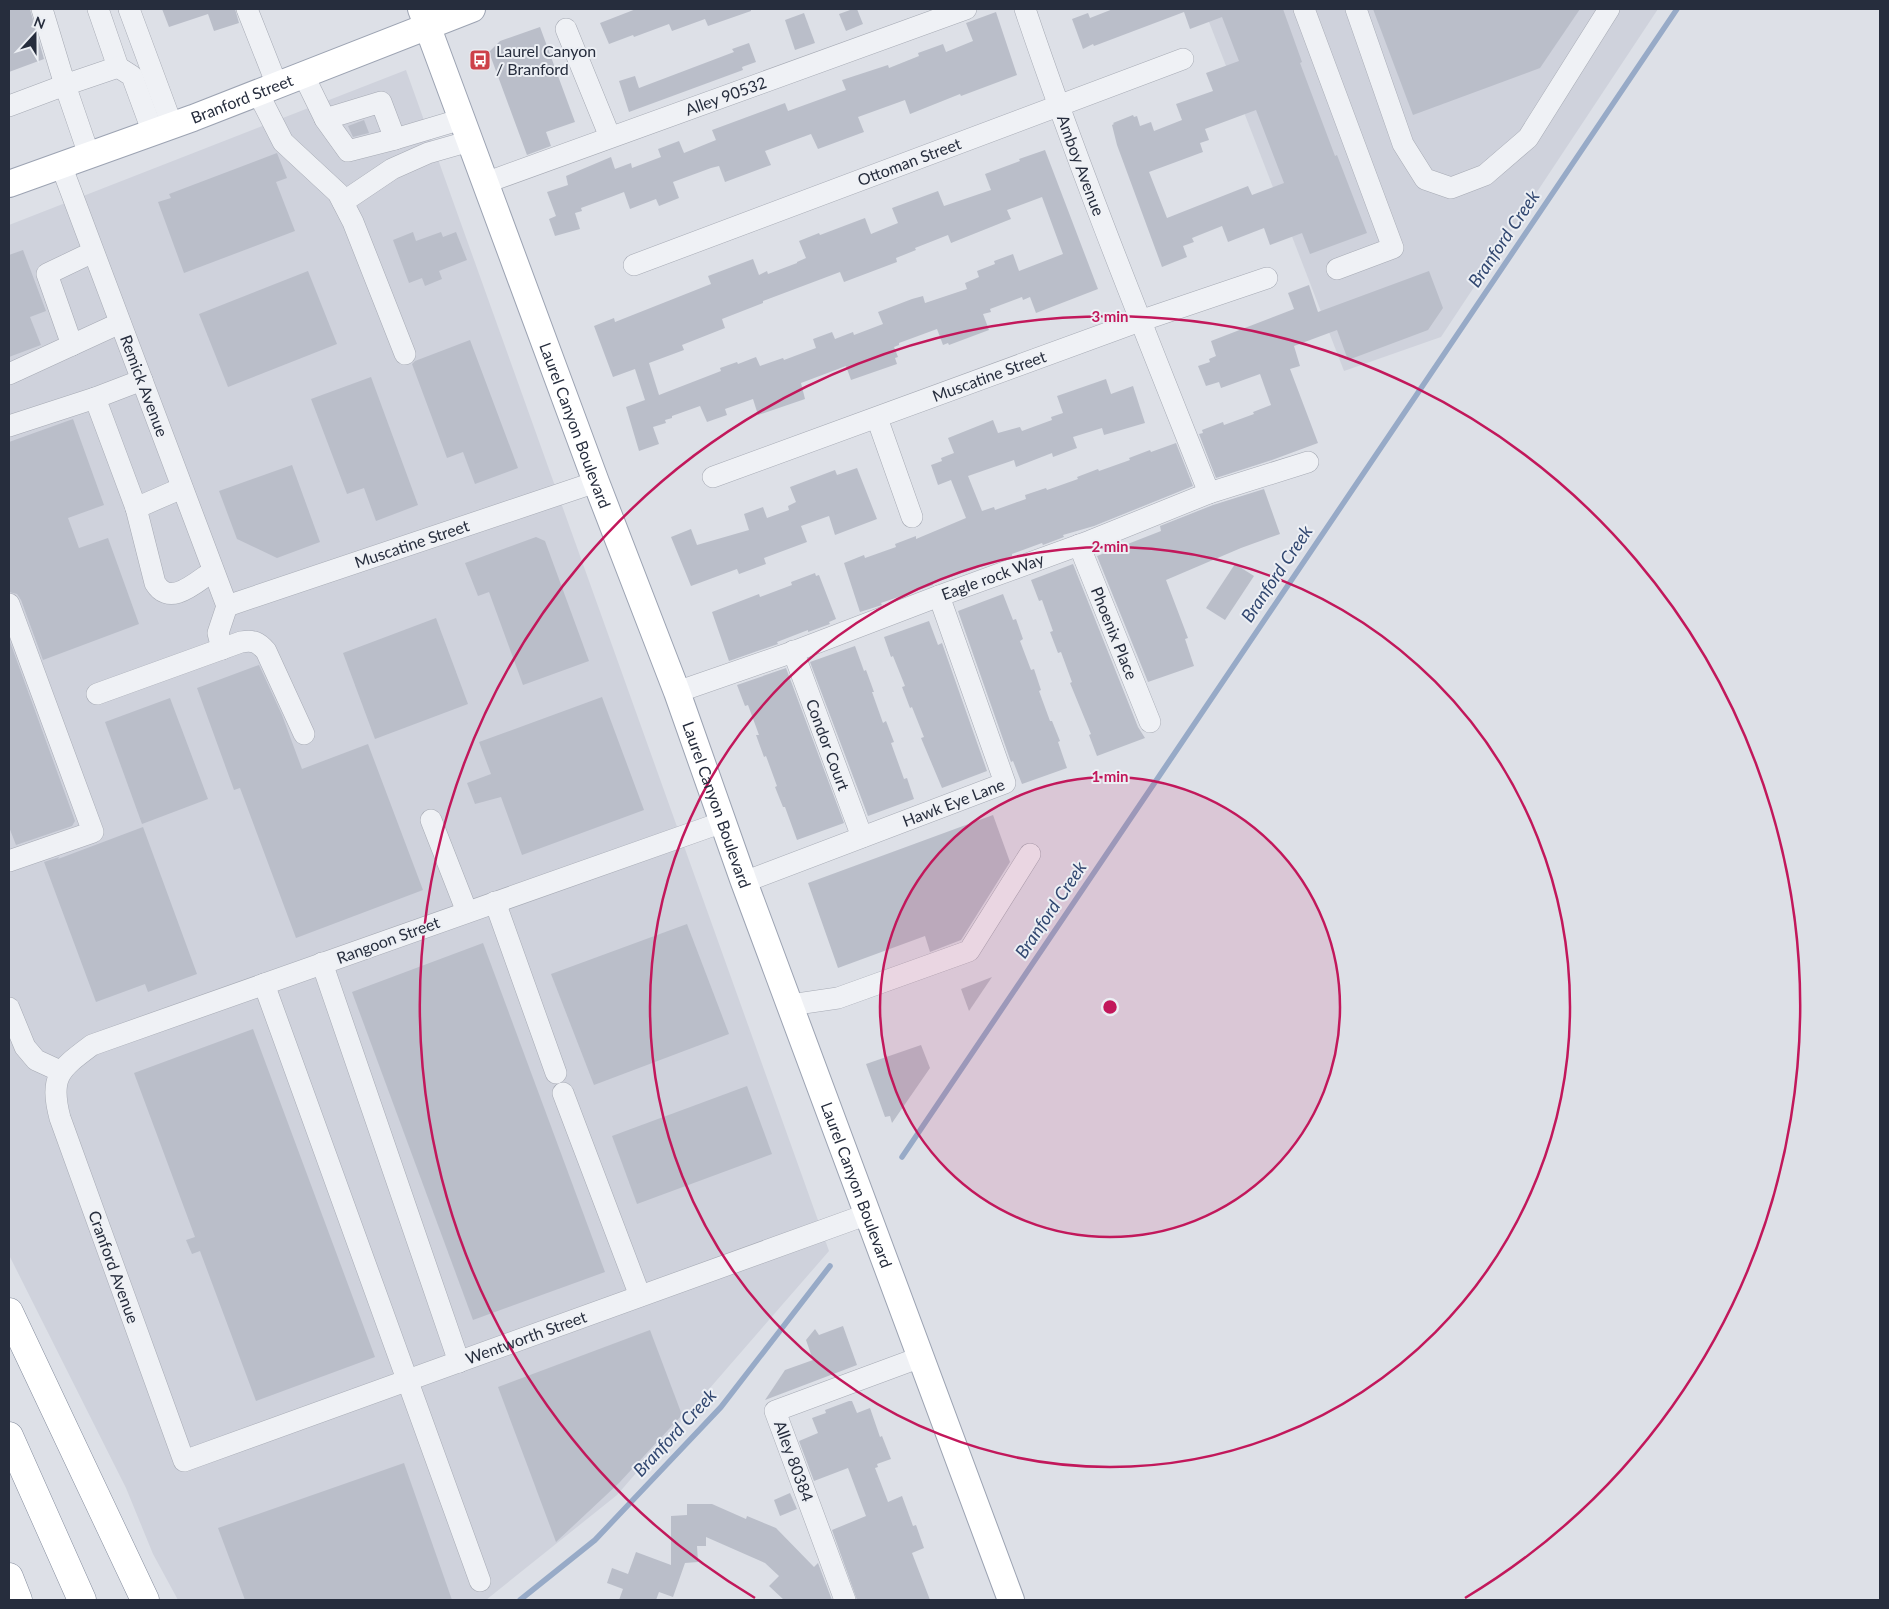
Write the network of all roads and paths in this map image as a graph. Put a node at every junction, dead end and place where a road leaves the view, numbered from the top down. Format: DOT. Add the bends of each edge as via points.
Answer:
graph roads {
  1 [pos="42,9"];
  2 [pos="98,9"];
  3 [pos="129,9"];
  4 [pos="247,9"];
  5 [pos="472,9"];
  6 [pos="966,9"];
  7 [pos="1025,9"];
  8 [pos="1304,9"];
  9 [pos="1356,9"];
  10 [pos="1609,9"];
  11 [pos="424,17"];
  12 [pos="566,29"];
  13 [pos="1183,59"];
  14 [pos="118,67"];
  15 [pos="304,74"];
  16 [pos="65,85"];
  17 [pos="267,89"];
  18 [pos="9,106"];
  19 [pos="1058,106"];
  20 [pos="325,119"];
  21 [pos="162,129"];
  22 [pos="466,130"];
  23 [pos="610,137"];
  24 [pos="395,139"];
  25 [pos="89,155"];
  26 [pos="61,165"];
  27 [pos="485,183"];
  28 [pos="9,184"];
  29 [pos="343,202"];
  30 [pos="93,252"];
  31 [pos="634,265"];
  32 [pos="1337,269"];
  33 [pos="1266,278"];
  34 [pos="1140,321"];
  35 [pos="120,323"];
  36 [pos="72,345"];
  37 [pos="405,354"];
  38 [pos="9,374"];
  39 [pos="142,380"];
  40 [pos="94,398"];
  41 [pos="877,418"];
  42 [pos="9,426"];
  43 [pos="1308,462"];
  44 [pos="713,477"];
  45 [pos="596,482"];
  46 [pos="182,488"];
  47 [pos="1209,493"];
  48 [pos="136,508"];
  49 [pos="912,517"];
  50 [pos="1079,545"];
  51 [pos="213,571"];
  52 [pos="939,596"];
  53 [pos="9,604"];
  54 [pos="226,606"];
  55 [pos="222,649"];
  56 [pos="793,652"];
  57 [pos="677,692"];
  58 [pos="97,694"];
  59 [pos="1150,722"];
  60 [pos="304,734"];
  61 [pos="431,820"];
  62 [pos="723,822"];
  63 [pos="862,837"];
  64 [pos="1030,854"];
  65 [pos="9,861"];
  66 [pos="744,882"];
  67 [pos="495,902"];
  68 [pos="467,912"];
  69 [pos="322,964"];
  70 [pos="264,984"];
  71 [pos="790,1005"];
  72 [pos="9,1008"];
  73 [pos="60,1072"];
  74 [pos="556,1072"];
  75 [pos="563,1093"];
  76 [pos="868,1214"];
  77 [pos="640,1296"];
  78 [pos="9,1312"];
  79 [pos="921,1357"];
  80 [pos="459,1362"];
  81 [pos="407,1381"];
  82 [pos="9,1436"];
  83 [pos="184,1461"];
  84 [pos="9,1577"];
  85 [pos="480,1581"];
  86 [pos="18,1600"];
  87 [pos="82,1600"];
  88 [pos="146,1600"];
  89 [pos="845,1600"];
  90 [pos="1011,1600"];
  1 -- 16 [label="street"];
  2 -- 14 [label="street"];
  3 -- 21 [label="street"];
  4 -- 17 [label="street"];
  5 -- 11 [label="main road, Branford Street"];
  6 -- 23 [label="street, Alley 90532"];
  7 -- 19 [label="street, Amboy Avenue"];
  8 -- 32 [label="street" via="1393,248"];
  9 -- 10 [label="street" via="1404,144 1425,179 1451,188 1485,175 1528,138"];
  11 -- 15 [label="main road, Branford Street"];
  11 -- 22 [label="main road, Laurel Canyon Boulevard"];
  12 -- 23 [label="street"];
  13 -- 19 [label="street, Ottoman Street"];
  14 -- 16 [label="street"];
  14 -- 21 [label="street" via="132,76"];
  15 -- 17 [label="main road, Branford Street"];
  15 -- 20 [label="street"];
  16 -- 18 [label="street"];
  16 -- 25 [label="street"];
  17 -- 21 [label="main road, Branford Street"];
  17 -- 29 [label="street" via="283,142 338,193"];
  19 -- 31 [label="street, Ottoman Street"];
  19 -- 34 [label="street, Amboy Avenue"];
  20 -- 24 [label="street" via="348,151"];
  20 -- 24 [label="street" via="381,102"];
  21 -- 25 [label="main road, Branford Street"];
  22 -- 24 [label="street"];
  22 -- 27 [label="main road, Laurel Canyon Boulevard"];
  22 -- 29 [label="street" via="428,154 392,169"];
  23 -- 27 [label="street, Alley 90532"];
  25 -- 26 [label="main road, Branford Street"];
  26 -- 28 [label="main road, Branford Street"];
  26 -- 30 [label="street, Remick Avenue"];
  27 -- 45 [label="main road, Laurel Canyon Boulevard"];
  29 -- 37 [label="street"];
  30 -- 35 [label="street, Remick Avenue"];
  30 -- 36 [label="street" via="48,274"];
  33 -- 34 [label="street, Muscatine Street"];
  34 -- 41 [label="street, Muscatine Street"];
  34 -- 47 [label="street, Amboy Avenue"];
  35 -- 36 [label="street"];
  35 -- 39 [label="street, Remick Avenue"];
  36 -- 38 [label="street"];
  39 -- 40 [label="street"];
  39 -- 46 [label="street, Remick Avenue"];
  40 -- 42 [label="street"];
  40 -- 48 [label="street"];
  41 -- 44 [label="street, Muscatine Street"];
  41 -- 49 [label="street"];
  43 -- 47 [label="street, Eagle rock Way"];
  45 -- 54 [label="street, Muscatine Street"];
  45 -- 57 [label="main road, Laurel Canyon Boulevard"];
  46 -- 48 [label="street"];
  46 -- 51 [label="street, Remick Avenue"];
  47 -- 50 [label="street, Eagle rock Way"];
  48 -- 51 [label="street" via="159,590 168,595 175,594"];
  50 -- 52 [label="street, Eagle rock Way"];
  50 -- 59 [label="street, Phoenix Place"];
  51 -- 54 [label="street, Remick Avenue"];
  52 -- 56 [label="street, Eagle rock Way"];
  52 -- 63 [label="street, Hawk Eye Lane" via="1005,783"];
  53 -- 65 [label="street" via="93,832"];
  54 -- 55 [label="street" via="218,633"];
  55 -- 58 [label="street"];
  55 -- 60 [label="street" via="241,642 259,642"];
  56 -- 57 [label="street, Eagle rock Way"];
  56 -- 63 [label="street, Condor Court"];
  57 -- 62 [label="main road, Laurel Canyon Boulevard"];
  61 -- 68 [label="street"];
  62 -- 66 [label="main road, Laurel Canyon Boulevard"];
  62 -- 67 [label="street, Rangoon Street"];
  63 -- 66 [label="street, Hawk Eye Lane"];
  64 -- 71 [label="street" via="969,951 838,998"];
  66 -- 71 [label="main road, Laurel Canyon Boulevard"];
  67 -- 68 [label="street, Rangoon Street"];
  67 -- 74 [label="street"];
  68 -- 69 [label="street, Rangoon Street"];
  69 -- 70 [label="street, Rangoon Street"];
  69 -- 80 [label="street"];
  70 -- 73 [label="street, Rangoon Street" via="92,1045"];
  70 -- 81 [label="street"];
  71 -- 76 [label="main road, Laurel Canyon Boulevard"];
  72 -- 73 [label="street" via="25,1047 36,1060"];
  73 -- 83 [label="street, Cranford Avenue" via="55,1088 60,1118"];
  75 -- 77 [label="street"];
  76 -- 77 [label="street, Wentworth Street"];
  76 -- 79 [label="main road, Laurel Canyon Boulevard"];
  77 -- 80 [label="street, Wentworth Street"];
  78 -- 88 [label="highway"];
  79 -- 89 [label="street, Alley 80384" via="775,1411"];
  79 -- 90 [label="main road, Laurel Canyon Boulevard"];
  80 -- 81 [label="street, Wentworth Street"];
  81 -- 83 [label="street, Wentworth Street"];
  81 -- 85 [label="street"];
  82 -- 87 [label="highway"];
  84 -- 86 [label="highway"];
}
